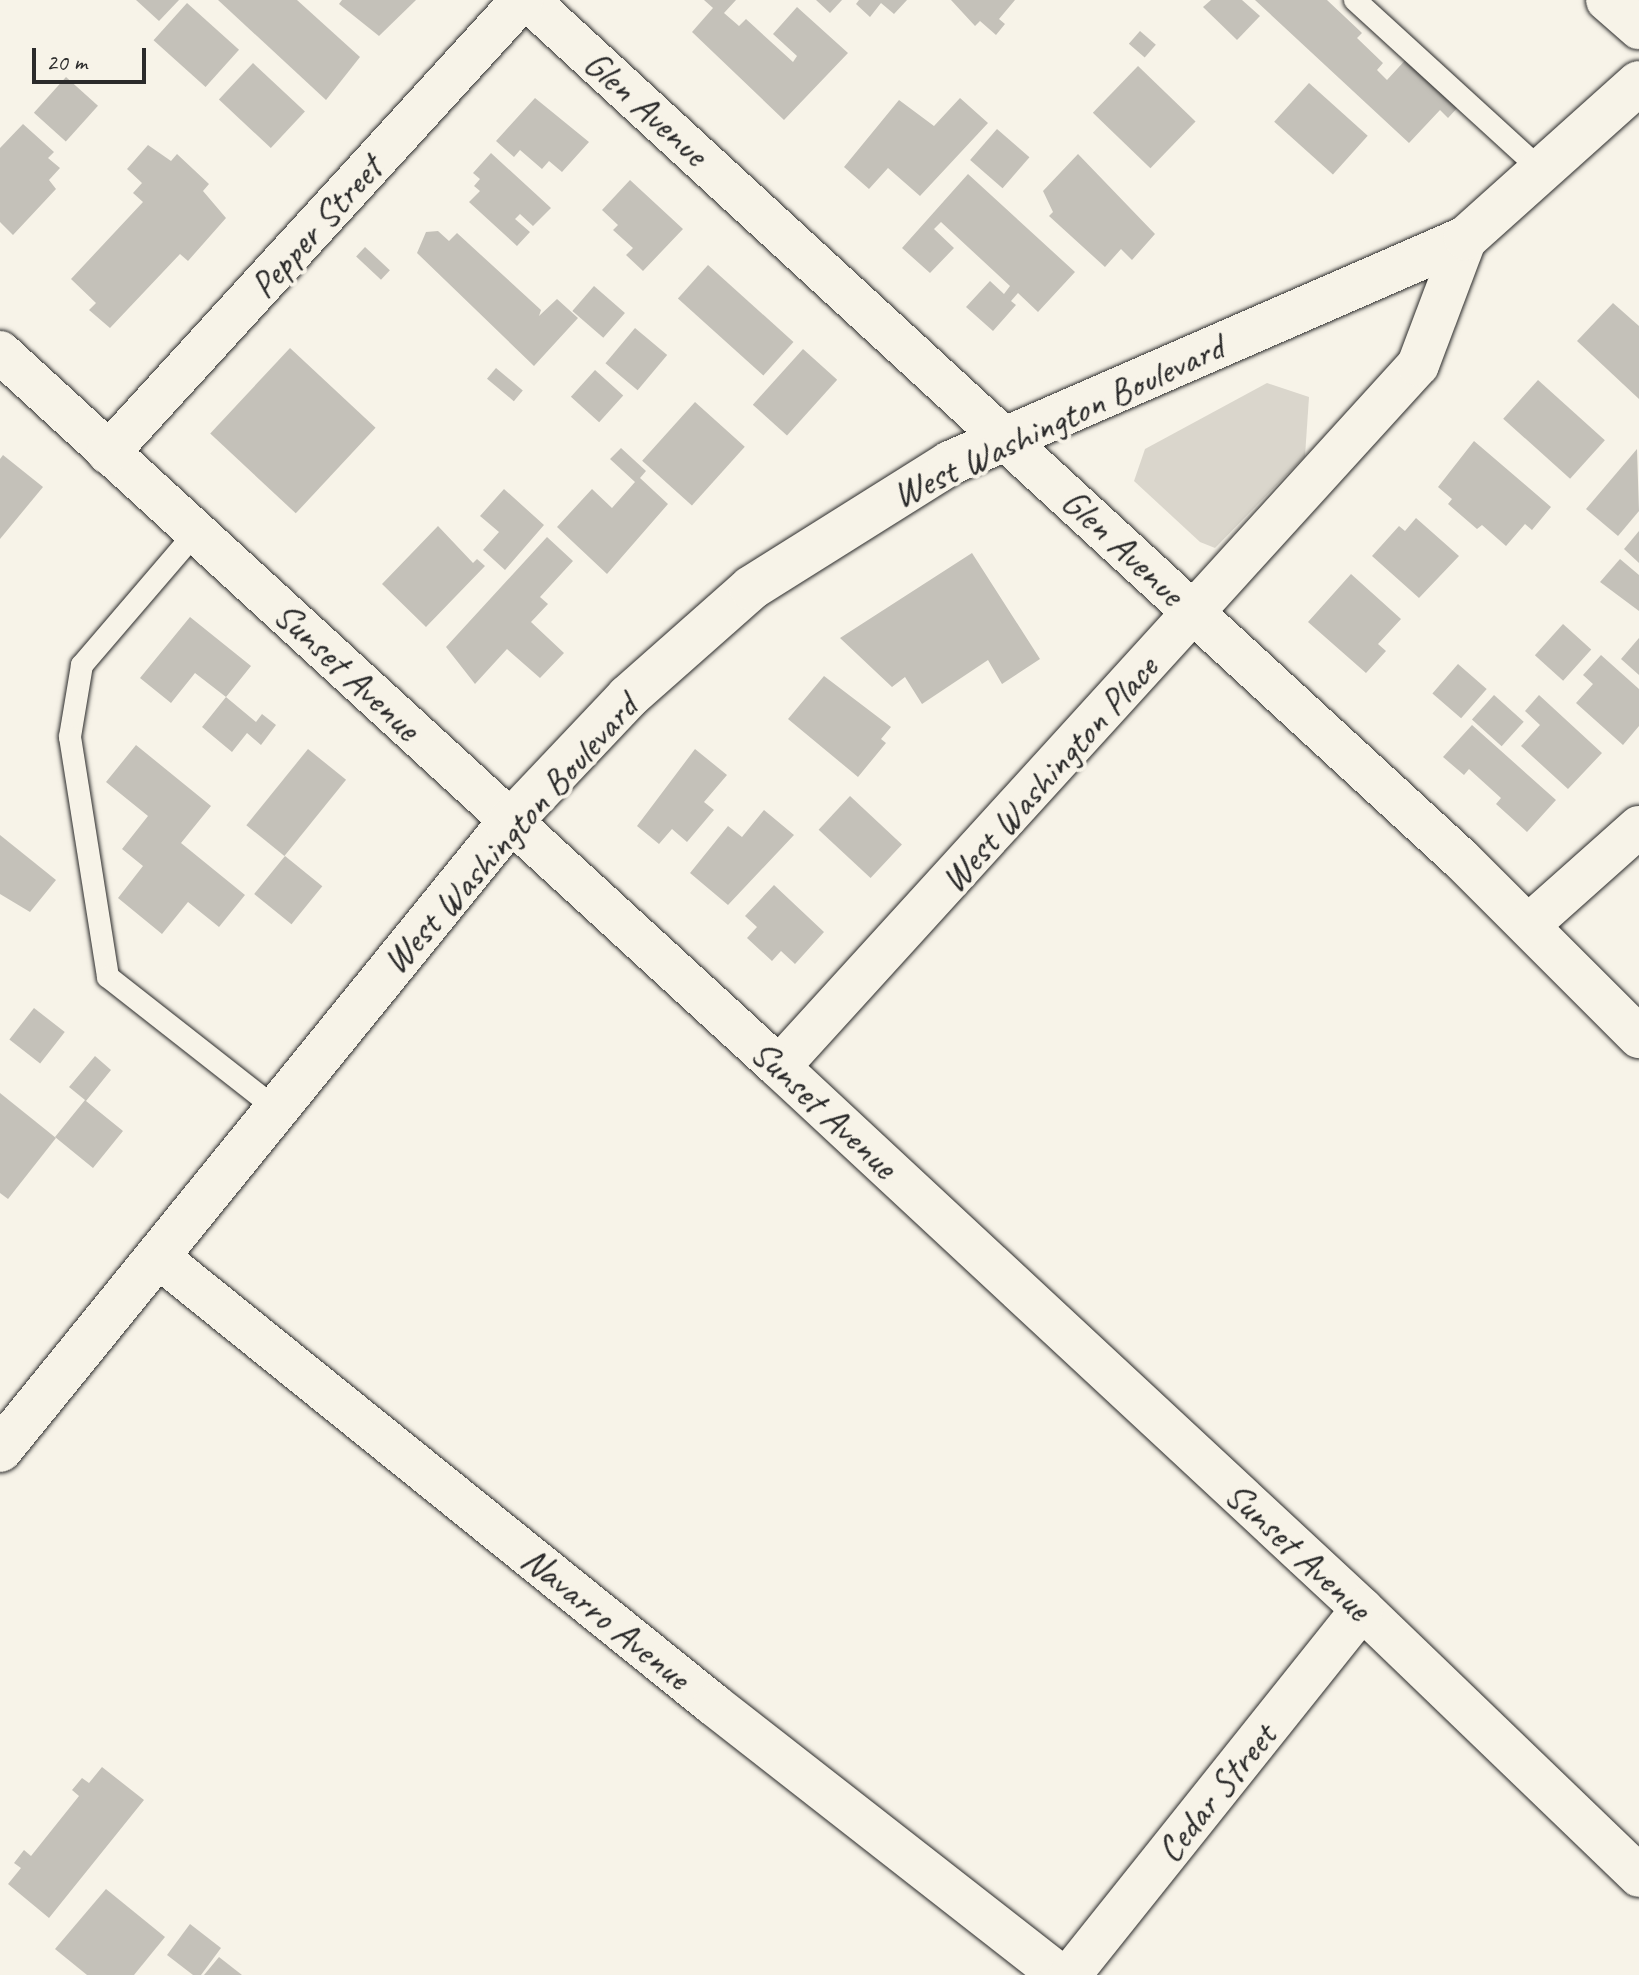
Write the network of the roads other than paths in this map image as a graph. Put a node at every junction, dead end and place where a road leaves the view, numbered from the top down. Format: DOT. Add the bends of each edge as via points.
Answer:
graph roads {
  1 [pos="525,0"];
  2 [pos="1355,0"];
  3 [pos="1607,0"];
  4 [pos="1639,28"];
  5 [pos="1639,83"];
  6 [pos="1542,171"];
  7 [pos="1466,238"];
  8 [pos="0,352"];
  9 [pos="1007,437"];
  10 [pos="108,453"];
  11 [pos="197,531"];
  12 [pos="1195,613"];
  13 [pos="508,824"];
  14 [pos="1639,827"];
  15 [pos="1530,924"];
  16 [pos="1639,1037"];
  17 [pos="779,1067"];
  18 [pos="275,1108"];
  19 [pos="157,1256"];
  20 [pos="0,1450"];
  21 [pos="1362,1609"];
  22 [pos="1639,1876"];
  23 [pos="1059,1975"];
  24 [pos="1070,1975"];
  1 -- 9 [label="street, Glen Avenue"];
  1 -- 10 [label="street, Pepper Street"];
  2 -- 6 [label="lane"];
  3 -- 4 [label="street"];
  5 -- 6 [label="main road, West Washington Boulevard"];
  6 -- 7 [label="main road, West Washington Boulevard"];
  7 -- 9 [label="main road, West Washington Boulevard"];
  7 -- 12 [label="street, West Washington Place" via="1418,365"];
  8 -- 10 [label="street, Sunset Avenue"];
  9 -- 12 [label="street, Glen Avenue"];
  9 -- 13 [label="main road, West Washington Boulevard" via="882,502 751,588 628,697"];
  10 -- 11 [label="street, Sunset Avenue"];
  11 -- 13 [label="street, Sunset Avenue"];
  11 -- 18 [label="lane" via="82,665 70,737 108,977"];
  12 -- 15 [label="street, Glen Avenue"];
  12 -- 17 [label="street, West Washington Place"];
  13 -- 17 [label="street, Sunset Avenue"];
  13 -- 18 [label="main road, West Washington Boulevard"];
  14 -- 15 [label="street"];
  15 -- 16 [label="street, Glen Avenue"];
  17 -- 21 [label="street, Sunset Avenue"];
  18 -- 19 [label="main road, West Washington Boulevard"];
  19 -- 20 [label="main road, West Washington Boulevard"];
  19 -- 23 [label="street, Navarro Avenue"];
  21 -- 22 [label="street, Sunset Avenue"];
  21 -- 24 [label="street, Cedar Street"];
}
